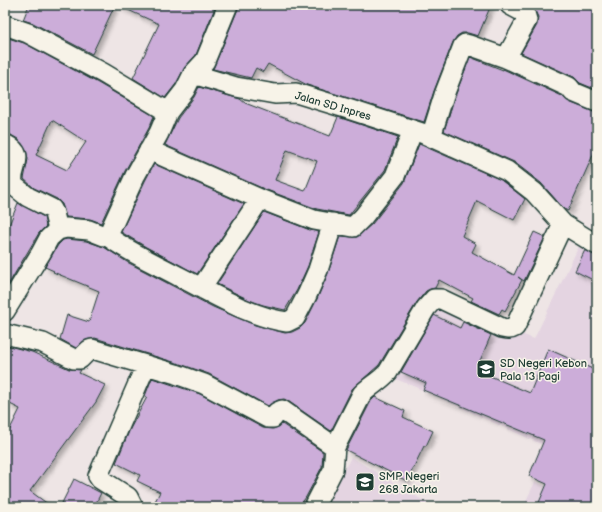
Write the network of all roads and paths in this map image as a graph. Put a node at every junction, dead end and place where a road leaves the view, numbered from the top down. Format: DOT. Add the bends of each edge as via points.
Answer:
graph roads {
  1 [pos="228,5"];
  2 [pos="510,5"];
  3 [pos="5,25"];
  4 [pos="506,58"];
  5 [pos="193,74"];
  6 [pos="597,102"];
  7 [pos="168,112"];
  8 [pos="413,130"];
  9 [pos="431,137"];
  10 [pos="5,144"];
  11 [pos="149,150"];
  12 [pos="260,199"];
  13 [pos="333,223"];
  14 [pos="563,224"];
  15 [pos="58,230"];
  16 [pos="106,235"];
  17 [pos="597,245"];
  18 [pos="201,288"];
  19 [pos="5,311"];
  20 [pos="5,334"];
  21 [pos="146,365"];
  22 [pos="335,447"];
  23 [pos="133,507"];
  24 [pos="314,507"];
  1 -- 5 [label="street" via="205,61"];
  2 -- 4 [label="street" via="525,13 527,20"];
  3 -- 7 [label="street" via="28,33 103,73"];
  4 -- 6 [label="street"];
  4 -- 9 [label="street" via="469,45 463,46"];
  5 -- 7 [label="street" via="185,90"];
  5 -- 8 [label="street, Jalan SD Inpres" via="236,87 275,94 296,93"];
  7 -- 11 [label="street"];
  8 -- 9 [label="street, Jalan SD Inpres"];
  8 -- 13 [label="street" via="395,176 364,217 353,227"];
  9 -- 14 [label="street, Jalan SD Inpres" via="507,171 534,192"];
  10 -- 15 [label="street" via="16,151 17,156 13,185 23,194 52,209"];
  11 -- 12 [label="street"];
  11 -- 16 [label="street"];
  12 -- 13 [label="street" via="314,220"];
  12 -- 18 [label="street"];
  13 -- 18 [label="street" via="307,295 295,318 287,322 266,318"];
  14 -- 17 [label="street, Jalan SD Inpres"];
  14 -- 22 [label="street" via="515,327 508,330 441,299 434,299 388,372 362,394"];
  15 -- 16 [label="street" via="89,230"];
  15 -- 19 [label="street" via="49,238"];
  16 -- 18 [label="street" via="127,250"];
  20 -- 21 [label="street" via="43,344 74,358 80,359 92,349"];
  21 -- 22 [label="street" via="204,384 268,418 273,418 279,411 284,411"];
  21 -- 23 [label="street" via="98,476 128,497"];
  22 -- 24 [label="street" via="333,470"];
}
